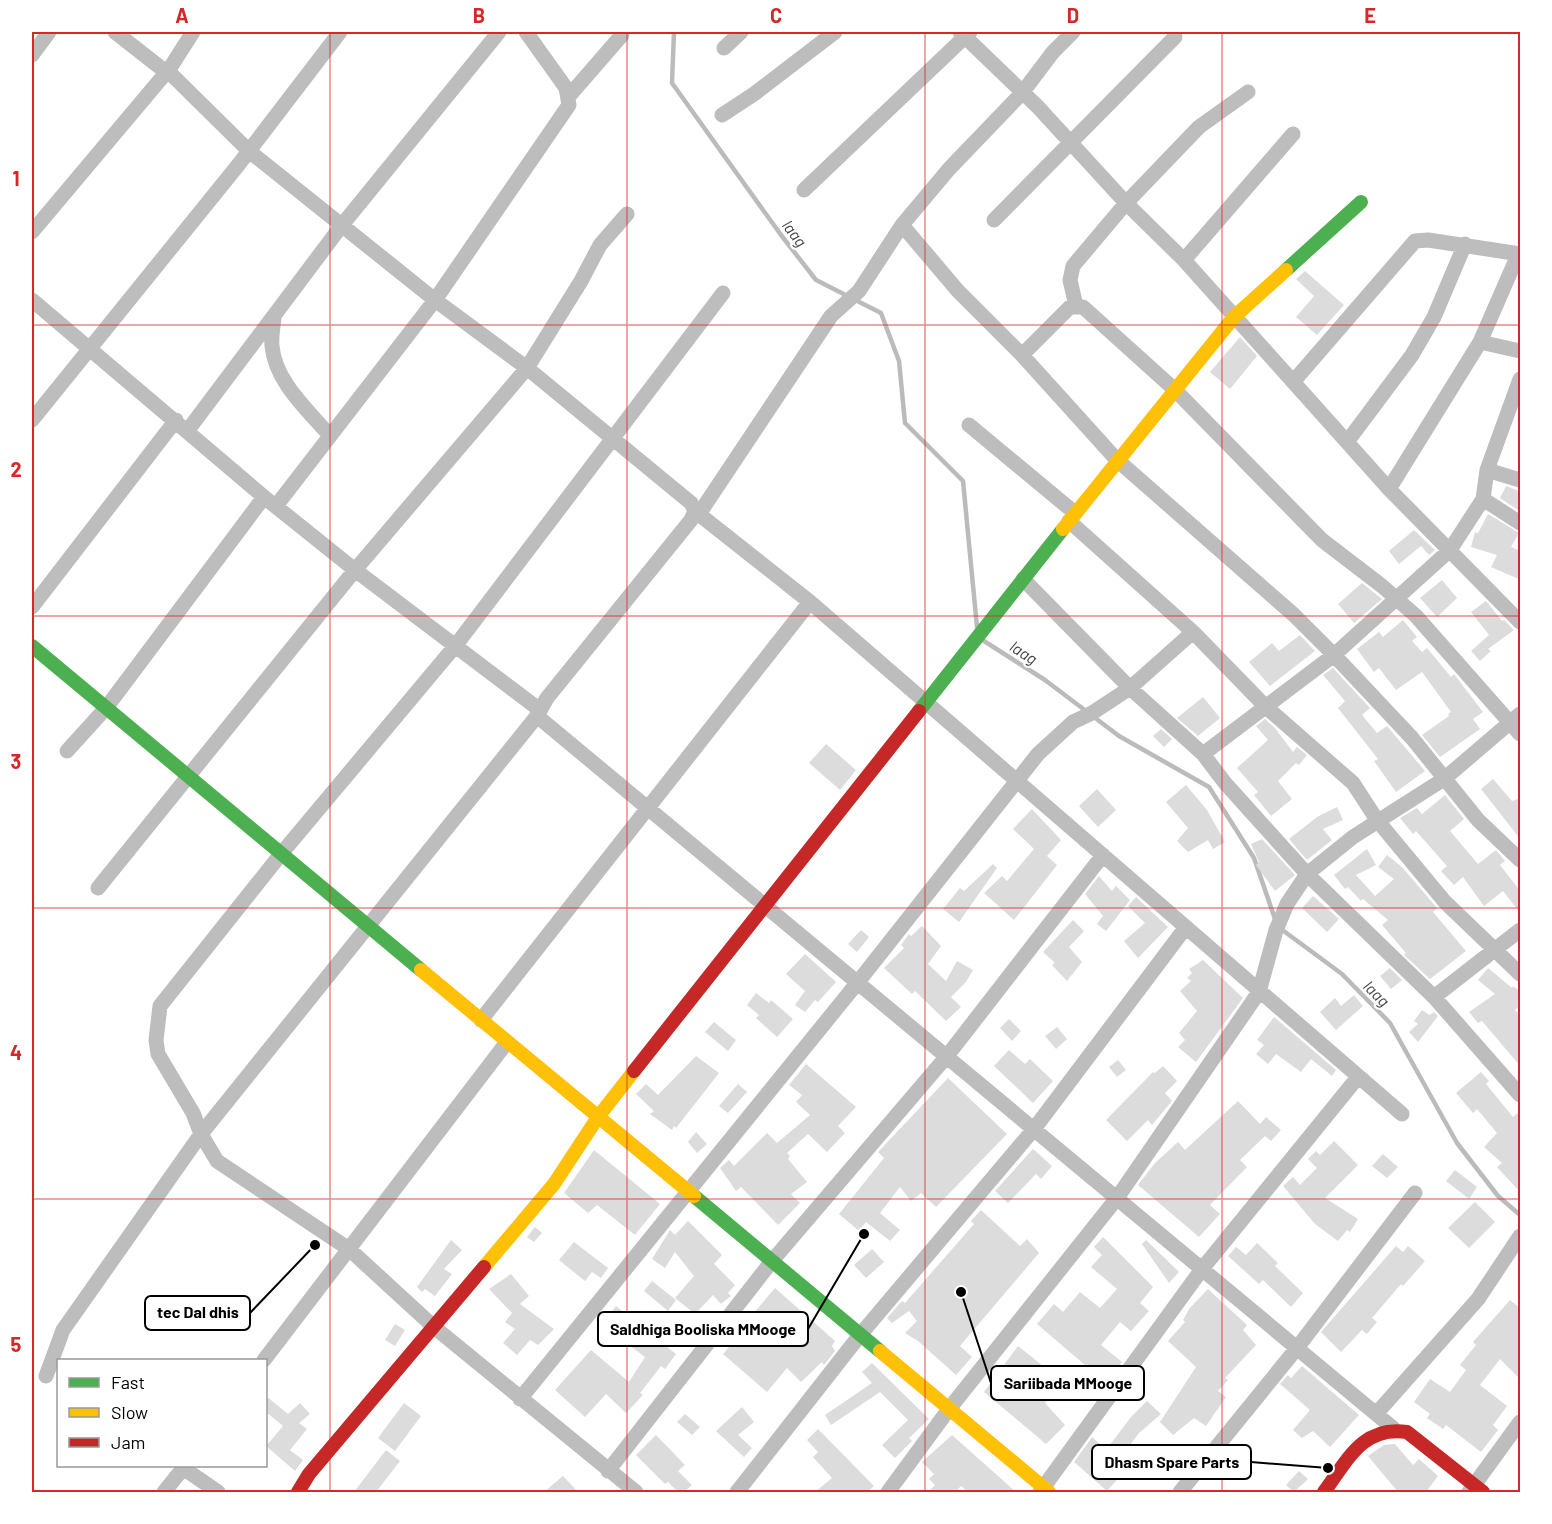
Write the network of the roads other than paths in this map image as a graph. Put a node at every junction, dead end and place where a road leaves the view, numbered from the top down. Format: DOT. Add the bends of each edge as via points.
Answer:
graph roads {
  1 [pos="49,32"];
  2 [pos="116,32"];
  3 [pos="193,32"];
  4 [pos="339,32"];
  5 [pos="499,32"];
  6 [pos="526,32"];
  7 [pos="741,32"];
  8 [pos="834,32"];
  9 [pos="1073,32"];
  10 [pos="965,33"];
  11 [pos="622,35"];
  12 [pos="1174,37"];
  13 [pos="724,48"];
  14 [pos="32,55"];
  15 [pos="168,70"];
  16 [pos="1248,92"];
  17 [pos="1022,93"];
  18 [pos="569,96"];
  19 [pos="722,115"];
  20 [pos="1293,134"];
  21 [pos="1072,143"];
  22 [pos="249,151"];
  23 [pos="804,190"];
  24 [pos="1360,202"];
  25 [pos="1126,203"];
  26 [pos="627,214"];
  27 [pos="994,220"];
  28 [pos="342,225"];
  29 [pos="902,225"];
  30 [pos="32,232"];
  31 [pos="1465,244"];
  32 [pos="1519,254"];
  33 [pos="1184,260"];
  34 [pos="723,293"];
  35 [pos="32,300"];
  36 [pos="435,300"];
  37 [pos="1076,306"];
  38 [pos="1234,317"];
  39 [pos="274,318"];
  40 [pos="1480,342"];
  41 [pos="88,347"];
  42 [pos="1521,351"];
  43 [pos="1022,355"];
  44 [pos="527,368"];
  45 [pos="1521,379"];
  46 [pos="1293,382"];
  47 [pos="1174,389"];
  48 [pos="32,420"];
  49 [pos="182,425"];
  50 [pos="969,425"];
  51 [pos="330,436"];
  52 [pos="613,441"];
  53 [pos="1347,442"];
  54 [pos="1116,459"];
  55 [pos="1487,471"];
  56 [pos="1521,480"];
  57 [pos="1389,489"];
  58 [pos="1483,499"];
  59 [pos="270,502"];
  60 [pos="697,512"];
  61 [pos="1072,517"];
  62 [pos="1521,523"];
  63 [pos="1450,550"];
  64 [pos="355,570"];
  65 [pos="1023,579"];
  66 [pos="1397,599"];
  67 [pos="810,602"];
  68 [pos="32,607"];
  69 [pos="1521,622"];
  70 [pos="1194,632"];
  71 [pos="456,645"];
  72 [pos="32,646"];
  73 [pos="1334,655"];
  74 [pos="1130,688"];
  75 [pos="928,704"];
  76 [pos="1266,707"];
  77 [pos="106,708"];
  78 [pos="538,713"];
  79 [pos="1517,724"];
  80 [pos="67,751"];
  81 [pos="1203,754"];
  82 [pos="188,777"];
  83 [pos="1444,779"];
  84 [pos="1017,781"];
  85 [pos="648,808"];
  86 [pos="1377,820"];
  87 [pos="281,854"];
  88 [pos="1103,855"];
  89 [pos="1521,860"];
  90 [pos="1307,874"];
  91 [pos="99,888"];
  92 [pos="767,906"];
  93 [pos="370,927"];
  94 [pos="1186,927"];
  95 [pos="1521,930"];
  96 [pos="1495,952"];
  97 [pos="1521,974"];
  98 [pos="858,982"];
  99 [pos="1259,992"];
  100 [pos="1434,997"];
  101 [pos="481,1020"];
  102 [pos="507,1042"];
  103 [pos="947,1056"];
  104 [pos="1358,1077"];
  105 [pos="1521,1095"];
  106 [pos="1402,1114"];
  107 [pos="598,1117"];
  108 [pos="1034,1129"];
  109 [pos="201,1134"];
  110 [pos="688,1192"];
  111 [pos="1415,1193"];
  112 [pos="1117,1198"];
  113 [pos="1519,1239"];
  114 [pos="350,1249"];
  115 [pos="771,1262"];
  116 [pos="1202,1269"];
  117 [pos="434,1327"];
  118 [pos="860,1335"];
  119 [pos="1297,1348"];
  120 [pos="265,1359"];
  121 [pos="46,1376"];
  122 [pos="520,1399"];
  123 [pos="949,1409"];
  124 [pos="1376,1414"];
  125 [pos="1521,1422"];
  126 [pos="1393,1428"];
  127 [pos="184,1467"];
  128 [pos="608,1471"];
  129 [pos="1475,1490"];
  130 [pos="1044,1491"];
  131 [pos="164,1492"];
  132 [pos="218,1492"];
  133 [pos="298,1492"];
  134 [pos="636,1492"];
  135 [pos="737,1492"];
  136 [pos="888,1492"];
  137 [pos="1180,1492"];
  138 [pos="1324,1492"];
  1 -- 14 [label="street"];
  2 -- 15 [label="street"];
  3 -- 15 [label="street"];
  4 -- 22 [label="street"];
  5 -- 28 [label="street"];
  6 -- 18 [label="street"];
  7 -- 13 [label="street"];
  8 -- 19 [label="street"];
  9 -- 17 [label="street"];
  10 -- 17 [label="street"];
  10 -- 23 [label="street"];
  11 -- 18 [label="street"];
  12 -- 21 [label="street"];
  15 -- 22 [label="street"];
  15 -- 30 [label="street"];
  16 -- 25 [label="street" via="1199,127"];
  17 -- 21 [label="street"];
  17 -- 29 [label="street"];
  18 -- 36 [label="street" via="569,105"];
  20 -- 33 [label="street"];
  21 -- 25 [label="street"];
  21 -- 27 [label="street"];
  22 -- 28 [label="street"];
  22 -- 41 [label="street"];
  24 -- 38 [label="street"];
  25 -- 33 [label="street"];
  25 -- 37 [label="street" via="1073,266 1070,280"];
  26 -- 44 [label="street" via="600,245"];
  28 -- 36 [label="street"];
  28 -- 39 [label="street"];
  29 -- 43 [label="street" via="958,291"];
  29 -- 60 [label="street" via="859,291 831,316"];
  31 -- 32 [label="street"];
  31 -- 46 [label="street" via="1414,242"];
  31 -- 53 [label="street" via="1434,317 1412,355"];
  32 -- 40 [label="street"];
  33 -- 38 [label="street"];
  34 -- 52 [label="street"];
  35 -- 41 [label="street"];
  36 -- 44 [label="street"];
  36 -- 51 [label="street"];
  37 -- 43 [label="street" via="1070,307"];
  37 -- 47 [label="street" via="1083,307"];
  38 -- 46 [label="street"];
  38 -- 47 [label="street"];
  39 -- 49 [label="street"];
  39 -- 51 [label="street" via="272,347 278,369"];
  40 -- 42 [label="street"];
  40 -- 57 [label="street"];
  41 -- 48 [label="street"];
  41 -- 49 [label="street"];
  43 -- 54 [label="street"];
  44 -- 52 [label="street"];
  44 -- 64 [label="street"];
  45 -- 55 [label="street"];
  46 -- 53 [label="street"];
  47 -- 54 [label="street"];
  47 -- 66 [label="street" via="1322,540"];
  49 -- 59 [label="street"];
  49 -- 68 [label="street"];
  50 -- 61 [label="street"];
  51 -- 59 [label="street"];
  52 -- 60 [label="street" via="691,503"];
  52 -- 71 [label="street"];
  53 -- 57 [label="street"];
  54 -- 61 [label="street"];
  54 -- 73 [label="street" via="1294,615"];
  55 -- 56 [label="street"];
  55 -- 58 [label="street"];
  57 -- 63 [label="street"];
  58 -- 62 [label="street"];
  58 -- 63 [label="street"];
  59 -- 64 [label="street"];
  59 -- 77 [label="street"];
  60 -- 67 [label="street"];
  60 -- 78 [label="street"];
  61 -- 65 [label="street"];
  61 -- 70 [label="street"];
  63 -- 66 [label="street"];
  63 -- 69 [label="street"];
  64 -- 71 [label="street"];
  64 -- 82 [label="street"];
  65 -- 74 [label="street"];
  65 -- 75 [label="street"];
  66 -- 73 [label="street"];
  66 -- 79 [label="street"];
  67 -- 75 [label="street"];
  67 -- 85 [label="street"];
  70 -- 74 [label="street"];
  70 -- 76 [label="street"];
  71 -- 78 [label="street"];
  71 -- 87 [label="street"];
  72 -- 77 [label="street"];
  73 -- 76 [label="street"];
  73 -- 83 [label="street" via="1412,738"];
  74 -- 81 [label="street"];
  74 -- 84 [label="street" via="1052,738"];
  75 -- 84 [label="street"];
  75 -- 92 [label="street"];
  76 -- 81 [label="street"];
  76 -- 86 [label="street" via="1353,783"];
  77 -- 80 [label="street"];
  77 -- 82 [label="street"];
  78 -- 85 [label="street"];
  78 -- 93 [label="street"];
  79 -- 83 [label="street"];
  81 -- 90 [label="street"];
  82 -- 87 [label="street"];
  82 -- 91 [label="street"];
  83 -- 86 [label="street"];
  83 -- 89 [label="street" via="1478,820"];
  84 -- 88 [label="street"];
  84 -- 98 [label="street"];
  85 -- 92 [label="street"];
  85 -- 101 [label="street"];
  86 -- 90 [label="street"];
  86 -- 96 [label="street" via="1445,902"];
  87 -- 93 [label="street"];
  87 -- 109 [label="street" via="160,1006 158,1054 194,1113"];
  88 -- 94 [label="street"];
  88 -- 103 [label="street"];
  90 -- 99 [label="street" via="1276,930"];
  90 -- 100 [label="street"];
  92 -- 98 [label="street"];
  92 -- 107 [label="street"];
  93 -- 101 [label="street"];
  93 -- 109 [label="street"];
  94 -- 99 [label="street"];
  94 -- 108 [label="street"];
  95 -- 96 [label="street"];
  96 -- 97 [label="street"];
  96 -- 100 [label="street"];
  98 -- 103 [label="street"];
  98 -- 110 [label="street"];
  99 -- 104 [label="street"];
  99 -- 112 [label="street"];
  100 -- 105 [label="street"];
  101 -- 102 [label="street"];
  102 -- 107 [label="street"];
  102 -- 114 [label="street"];
  103 -- 108 [label="street"];
  103 -- 115 [label="street"];
  104 -- 106 [label="street"];
  104 -- 116 [label="street"];
  107 -- 110 [label="street"];
  107 -- 117 [label="street" via="554,1184"];
  108 -- 112 [label="street"];
  108 -- 118 [label="street"];
  109 -- 114 [label="street" via="217,1161"];
  109 -- 121 [label="street" via="63,1330"];
  110 -- 115 [label="street"];
  110 -- 122 [label="street"];
  111 -- 119 [label="street"];
  112 -- 116 [label="street"];
  112 -- 123 [label="street"];
  113 -- 124 [label="street" via="1478,1299"];
  114 -- 117 [label="street"];
  114 -- 120 [label="street"];
  115 -- 118 [label="street"];
  115 -- 128 [label="street"];
  116 -- 119 [label="street"];
  116 -- 130 [label="street"];
  117 -- 122 [label="street"];
  117 -- 133 [label="street"];
  118 -- 123 [label="street"];
  118 -- 135 [label="street"];
  119 -- 124 [label="street"];
  119 -- 137 [label="street"];
  122 -- 128 [label="street"];
  123 -- 130 [label="street"];
  123 -- 136 [label="street"];
  124 -- 126 [label="street"];
  125 -- 129 [label="street"];
  126 -- 129 [label="street" via="1407,1432"];
  126 -- 138 [label="street" via="1367,1437"];
  127 -- 131 [label="street"];
  127 -- 132 [label="street"];
  128 -- 134 [label="street"];
}
